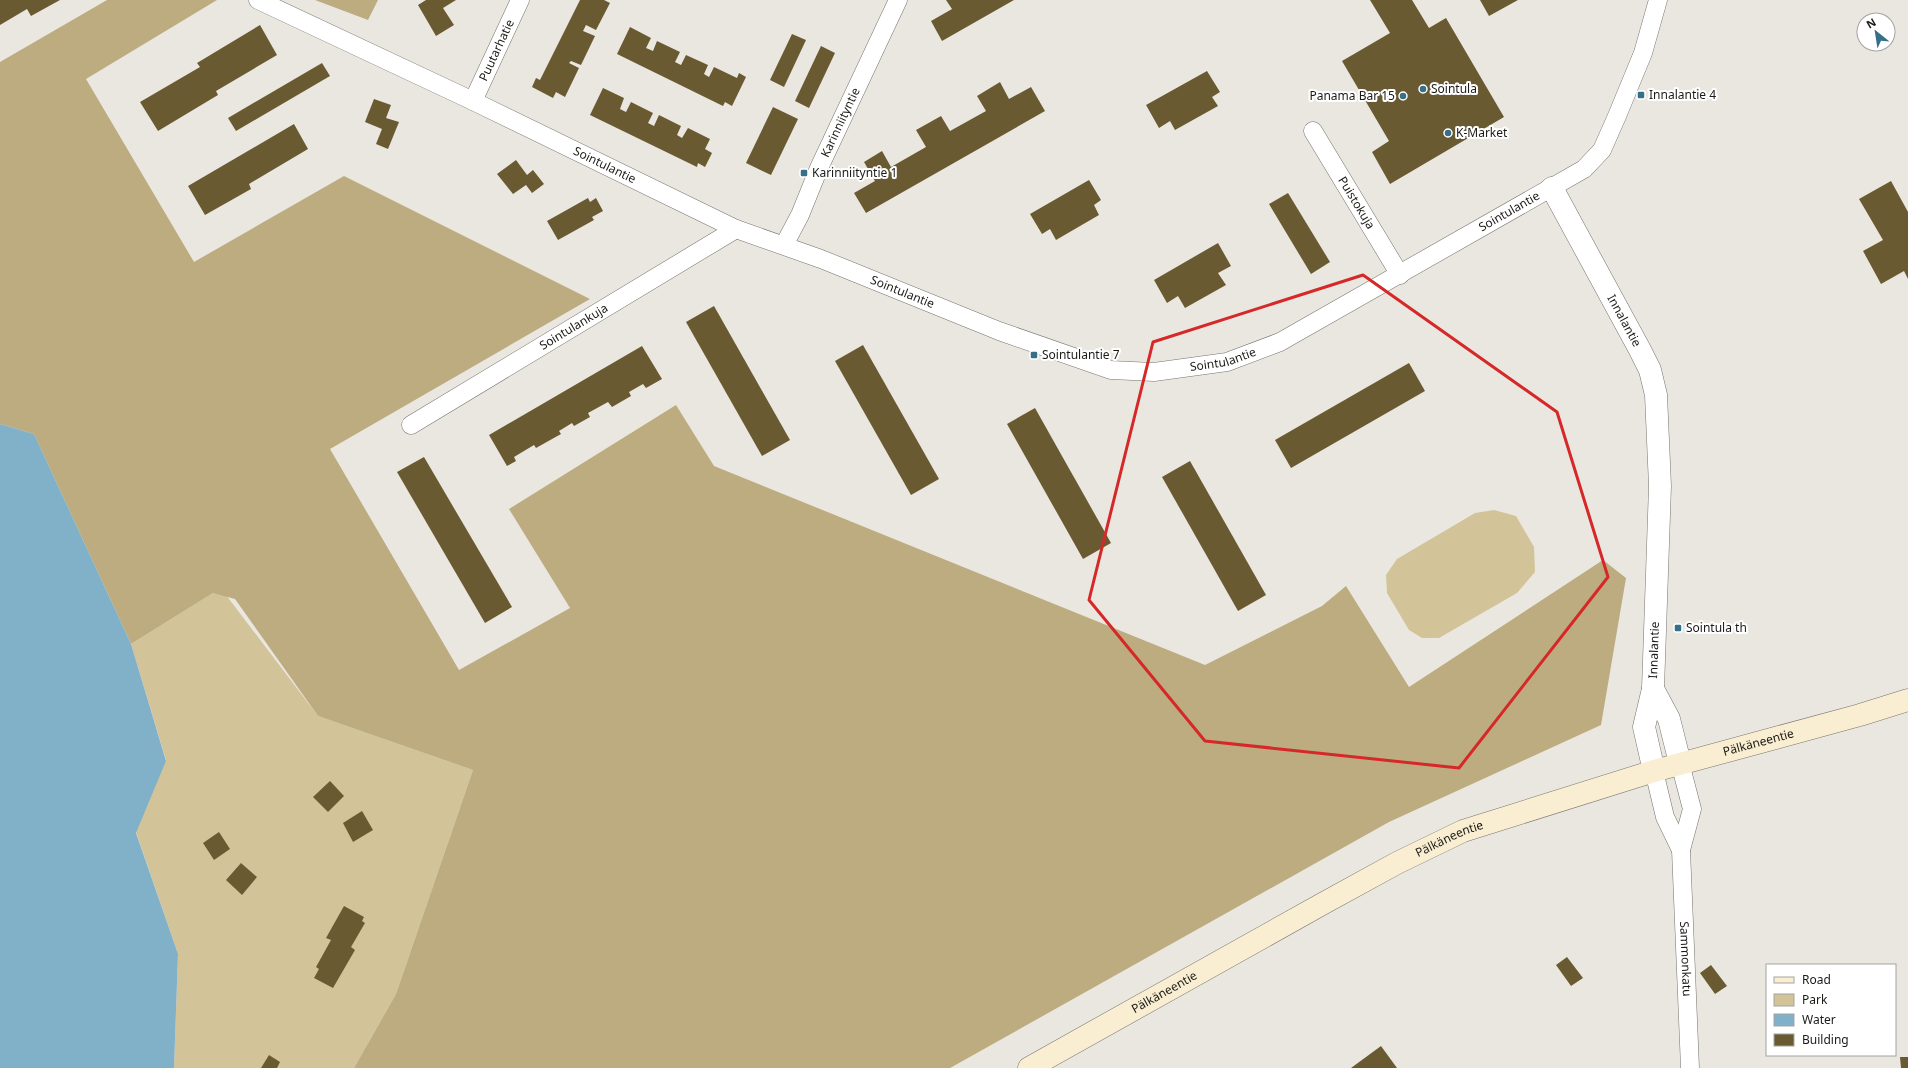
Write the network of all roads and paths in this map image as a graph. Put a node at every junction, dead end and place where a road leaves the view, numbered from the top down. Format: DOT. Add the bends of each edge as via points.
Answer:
graph roads {
  1 [pos="258,0"];
  2 [pos="520,0"];
  3 [pos="898,0"];
  4 [pos="1658,0"];
  5 [pos="473,101"];
  6 [pos="1313,130"];
  7 [pos="1552,188"];
  8 [pos="736,229"];
  9 [pos="784,245"];
  10 [pos="1400,275"];
  11 [pos="411,425"];
  12 [pos="1653,689"];
  13 [pos="1908,700"];
  14 [pos="1680,763"];
  15 [pos="1654,770"];
  16 [pos="1681,850"];
  17 [pos="1029,1068"];
  18 [pos="1690,1068"];
  1 -- 5 [label="street, Sointulantie"];
  2 -- 5 [label="street, Puutarhatie"];
  3 -- 9 [label="street, Karinniityntie"];
  4 -- 7 [label="street" via="1643,53 1602,150 1584,169"];
  5 -- 8 [label="street, Sointulantie"];
  6 -- 10 [label="street, Puistokuja"];
  7 -- 10 [label="street, Sointulantie"];
  7 -- 12 [label="street, Innalantie" via="1640,350 1650,370 1656,395 1660,486"];
  8 -- 9 [label="street, Sointulantie"];
  8 -- 11 [label="street, Sointulankuja"];
  9 -- 10 [label="street, Sointulantie" via="998,331 1111,370 1154,372 1227,362 1280,342"];
  12 -- 14 [label="street, Innalantie" via="1669,719"];
  12 -- 15 [label="street, Innalantie" via="1644,727"];
  13 -- 14 [label="main road, Pälkäneentie"];
  14 -- 15 [label="main road, Pälkäneentie"];
  14 -- 16 [label="street, Sammonkatu" via="1692,809"];
  15 -- 16 [label="street, Sammonkatu" via="1665,817"];
  15 -- 17 [label="main road, Pälkäneentie" via="1463,832 1397,863"];
  16 -- 18 [label="street, Sammonkatu"];
}
